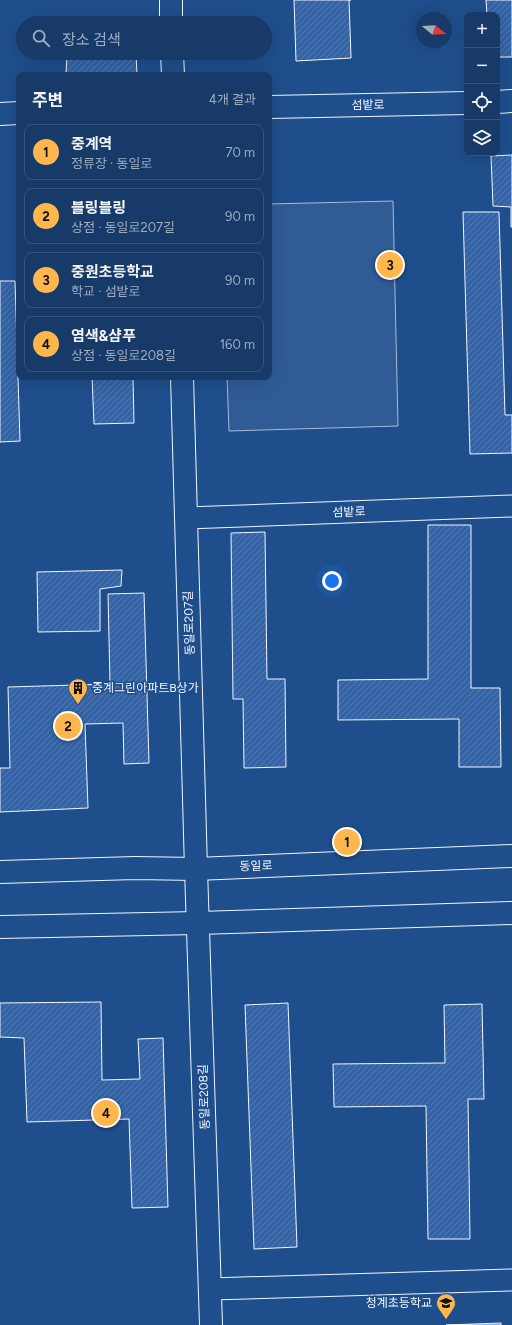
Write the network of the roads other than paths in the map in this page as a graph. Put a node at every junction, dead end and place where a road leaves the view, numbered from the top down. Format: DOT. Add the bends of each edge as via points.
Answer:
graph roads {
  1 [pos="171,0"];
  2 [pos="171,16"];
  3 [pos="172,60"];
  4 [pos="173,72"];
  5 [pos="500,102"];
  6 [pos="512,102"];
  7 [pos="464,103"];
  8 [pos="272,107"];
  9 [pos="16,113"];
  10 [pos="0,114"];
  11 [pos="182,380"];
  12 [pos="512,506"];
  13 [pos="186,518"];
  14 [pos="512,856"];
  15 [pos="196,868"];
  16 [pos="0,872"];
  17 [pos="512,913"];
  18 [pos="198,923"];
  19 [pos="0,926"];
  20 [pos="512,1280"];
  21 [pos="210,1289"];
  22 [pos="211,1325"];
  1 -- 2 [label="main road"];
  3 -- 4 [label="main road"];
  5 -- 6 [label="main road"];
  7 -- 8 [label="main road, 섬밭로"];
  9 -- 10 [label="main road"];
  11 -- 13 [label="main road, 동일로207길"];
  12 -- 13 [label="street, 섬밭로"];
  13 -- 15 [label="main road, 동일로207길"];
  14 -- 15 [label="main road, 동일로"];
  15 -- 16 [label="main road, 동일로"];
  15 -- 18 [label="main road, 동일로208길"];
  17 -- 18 [label="main road"];
  18 -- 19 [label="main road"];
  18 -- 21 [label="main road, 동일로208길"];
  20 -- 21 [label="street"];
  21 -- 22 [label="main road, 동일로208길"];
}
